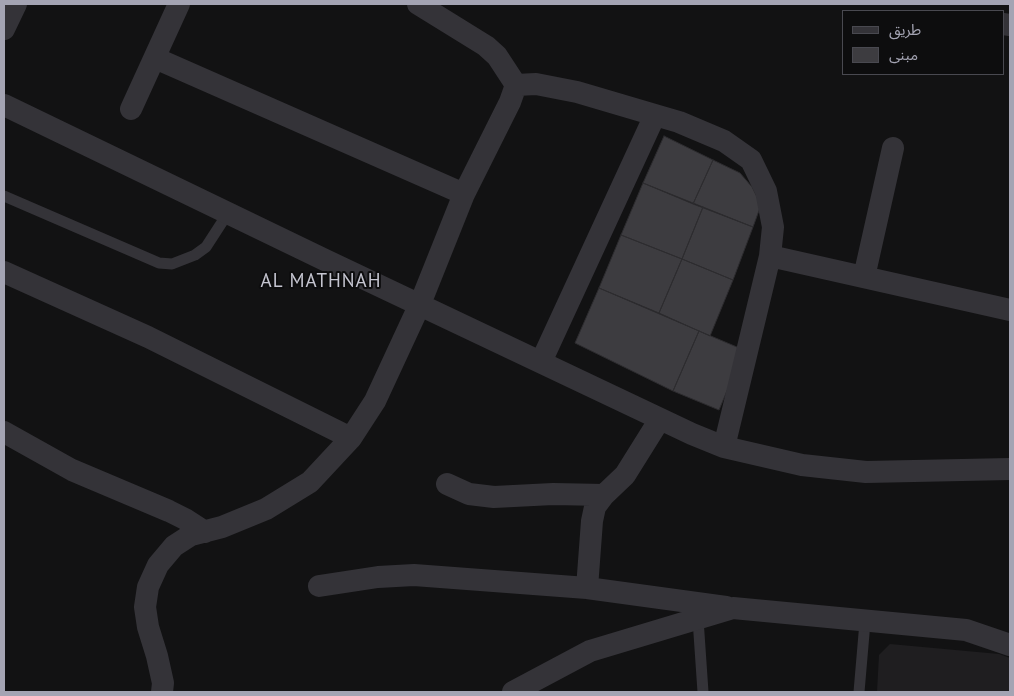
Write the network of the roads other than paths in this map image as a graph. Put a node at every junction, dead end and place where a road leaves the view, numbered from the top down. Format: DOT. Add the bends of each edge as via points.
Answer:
graph roads {
  1 [pos="179,4"];
  2 [pos="418,4"];
  3 [pos="155,58"];
  4 [pos="516,85"];
  5 [pos="4,105"];
  6 [pos="132,109"];
  7 [pos="655,115"];
  8 [pos="893,148"];
  9 [pos="464,194"];
  10 [pos="4,196"];
  11 [pos="228,213"];
  12 [pos="770,256"];
  13 [pos="4,272"];
  14 [pos="864,277"];
  15 [pos="420,304"];
  16 [pos="1010,310"];
  17 [pos="541,362"];
  18 [pos="660,419"];
  19 [pos="4,432"];
  20 [pos="350,438"];
  21 [pos="724,447"];
  22 [pos="1010,469"];
  23 [pos="447,484"];
  24 [pos="604,495"];
  25 [pos="205,532"];
  26 [pos="319,586"];
  27 [pos="587,588"];
  28 [pos="733,608"];
  29 [pos="698,619"];
  30 [pos="865,622"];
  31 [pos="1010,645"];
  32 [pos="162,692"];
  33 [pos="513,692"];
  34 [pos="703,692"];
  35 [pos="859,692"];
  1 -- 3 [label="street"];
  2 -- 4 [label="street" via="486,46 497,56"];
  3 -- 6 [label="street"];
  3 -- 9 [label="street"];
  4 -- 7 [label="street" via="536,84 577,92"];
  4 -- 9 [label="street"];
  5 -- 11 [label="street"];
  7 -- 12 [label="street" via="724,141 751,160 766,191 772,227"];
  7 -- 17 [label="street"];
  8 -- 14 [label="street"];
  9 -- 15 [label="street"];
  10 -- 11 [label="lane" via="159,263 172,264 206,247"];
  11 -- 15 [label="street"];
  12 -- 14 [label="street"];
  12 -- 21 [label="street"];
  13 -- 20 [label="street" via="148,337"];
  14 -- 16 [label="street"];
  15 -- 17 [label="street"];
  15 -- 20 [label="street" via="375,401"];
  17 -- 18 [label="street"];
  18 -- 21 [label="street"];
  18 -- 24 [label="street" via="625,475"];
  19 -- 25 [label="street" via="72,470 185,519"];
  20 -- 25 [label="street" via="310,482 266,509"];
  21 -- 22 [label="street" via="802,465 866,472"];
  23 -- 24 [label="street" via="469,494 494,497"];
  24 -- 27 [label="street" via="592,521"];
  25 -- 32 [label="street" via="191,535 174,546 158,566 148,587 145,607 163,683"];
  26 -- 27 [label="street" via="414,575"];
  27 -- 28 [label="street"];
  28 -- 29 [label="street"];
  28 -- 30 [label="street"];
  29 -- 33 [label="street" via="590,651"];
  29 -- 34 [label="lane"];
  30 -- 31 [label="street" via="966,630"];
  30 -- 35 [label="lane"];
}
